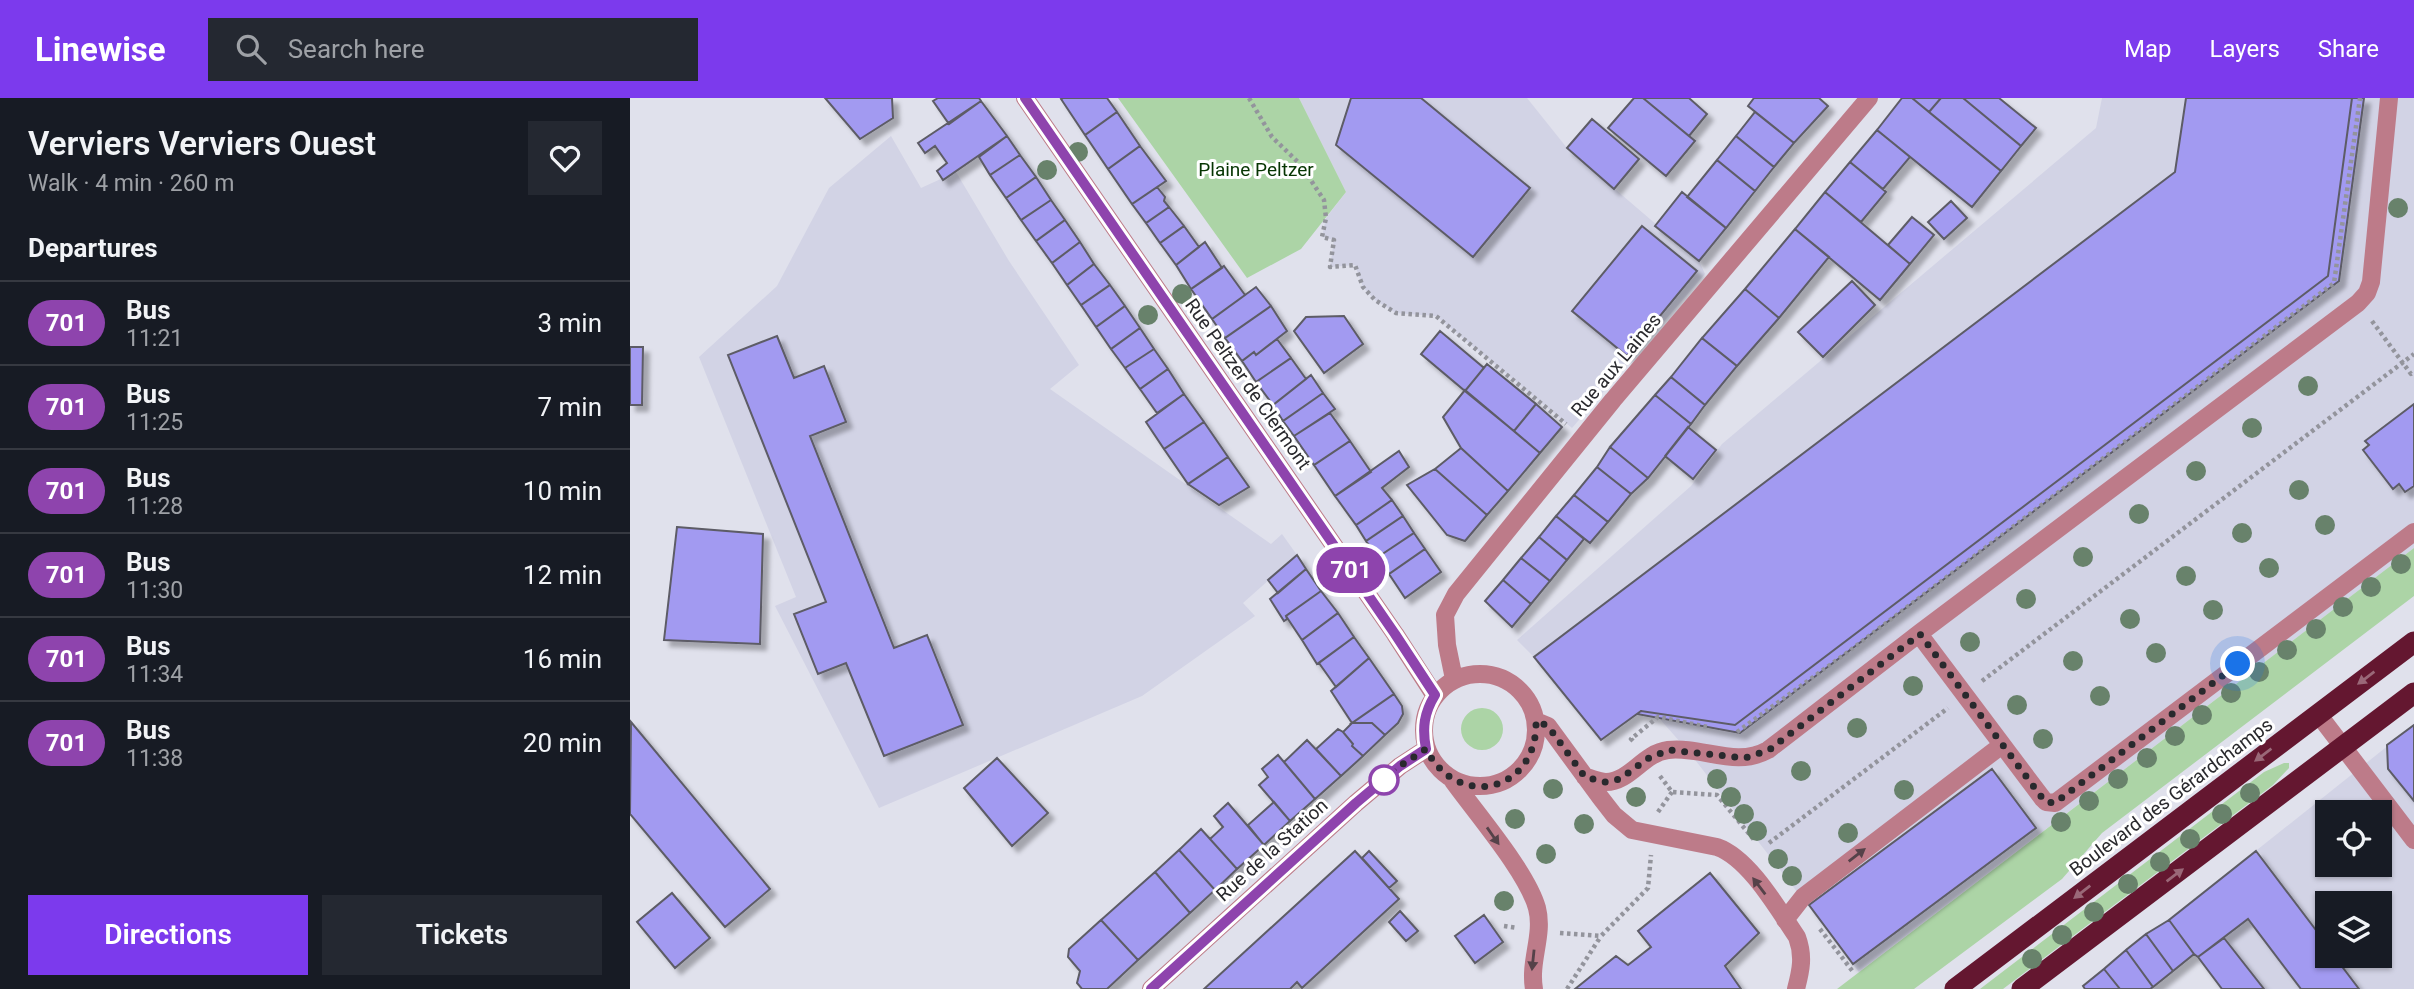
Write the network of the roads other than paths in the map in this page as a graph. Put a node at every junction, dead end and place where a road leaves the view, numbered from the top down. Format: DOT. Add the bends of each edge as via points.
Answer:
graph roads {
  1 [pos="1025,98"];
  2 [pos="1870,98"];
  3 [pos="2389,98"];
  4 [pos="2414,532"];
  5 [pos="1920,634"];
  6 [pos="2414,642"];
  7 [pos="1454,679"];
  8 [pos="2414,693"];
  9 [pos="1435,695"];
  10 [pos="2318,714"];
  11 [pos="1536,721"];
  12 [pos="2002,745"];
  13 [pos="2342,747"];
  14 [pos="1426,749"];
  15 [pos="1585,777"];
  16 [pos="1453,780"];
  17 [pos="2414,840"];
  18 [pos="1785,920"];
  19 [pos="2027,987"];
  20 [pos="1151,989"];
  21 [pos="1534,989"];
  22 [pos="1796,989"];
  23 [pos="1955,989"];
  1 -- 9 [label="street, Rue Peltzer de Clermont"];
  2 -- 7 [label="street, Rue aux Laines" via="1456,594 1446,615"];
  3 -- 5 [label="street" via="2374,259 2370,288 2363,298"];
  4 -- 12 [label="street" via="2055,803 2043,799"];
  5 -- 12 [label="street"];
  5 -- 15 [label="street" via="1769,750 1745,758 1669,750 1620,779 1605,782"];
  6 -- 10 [label="highway, Boulevard des Gérardchamps, one-way"];
  7 -- 9 [label="street"];
  7 -- 11 [label="street" via="1478,673 1506,680 1531,704"];
  8 -- 13 [label="highway"];
  9 -- 14 [label="street" via="1424,722"];
  10 -- 13 [label="street"];
  10 -- 23 [label="highway, Boulevard des Gérardchamps, one-way"];
  11 -- 15 [label="street" via="1548,726"];
  11 -- 16 [label="street" via="1532,752 1513,776 1484,787"];
  18 -- 12 [label="street, one-way" via="1803,897"];
  13 -- 17 [label="street"];
  19 -- 13 [label="highway, one-way"];
  14 -- 16 [label="street" via="1437,767"];
  14 -- 20 [label="street, Rue de la Station" via="1356,803"];
  18 -- 15 [label="street, one-way" via="1742,863 1726,850 1632,830 1614,815"];
  16 -- 21 [label="street, one-way" via="1524,879 1536,908 1539,931 1532,967"];
  18 -- 22 [label="street" via="1801,948"];
}
